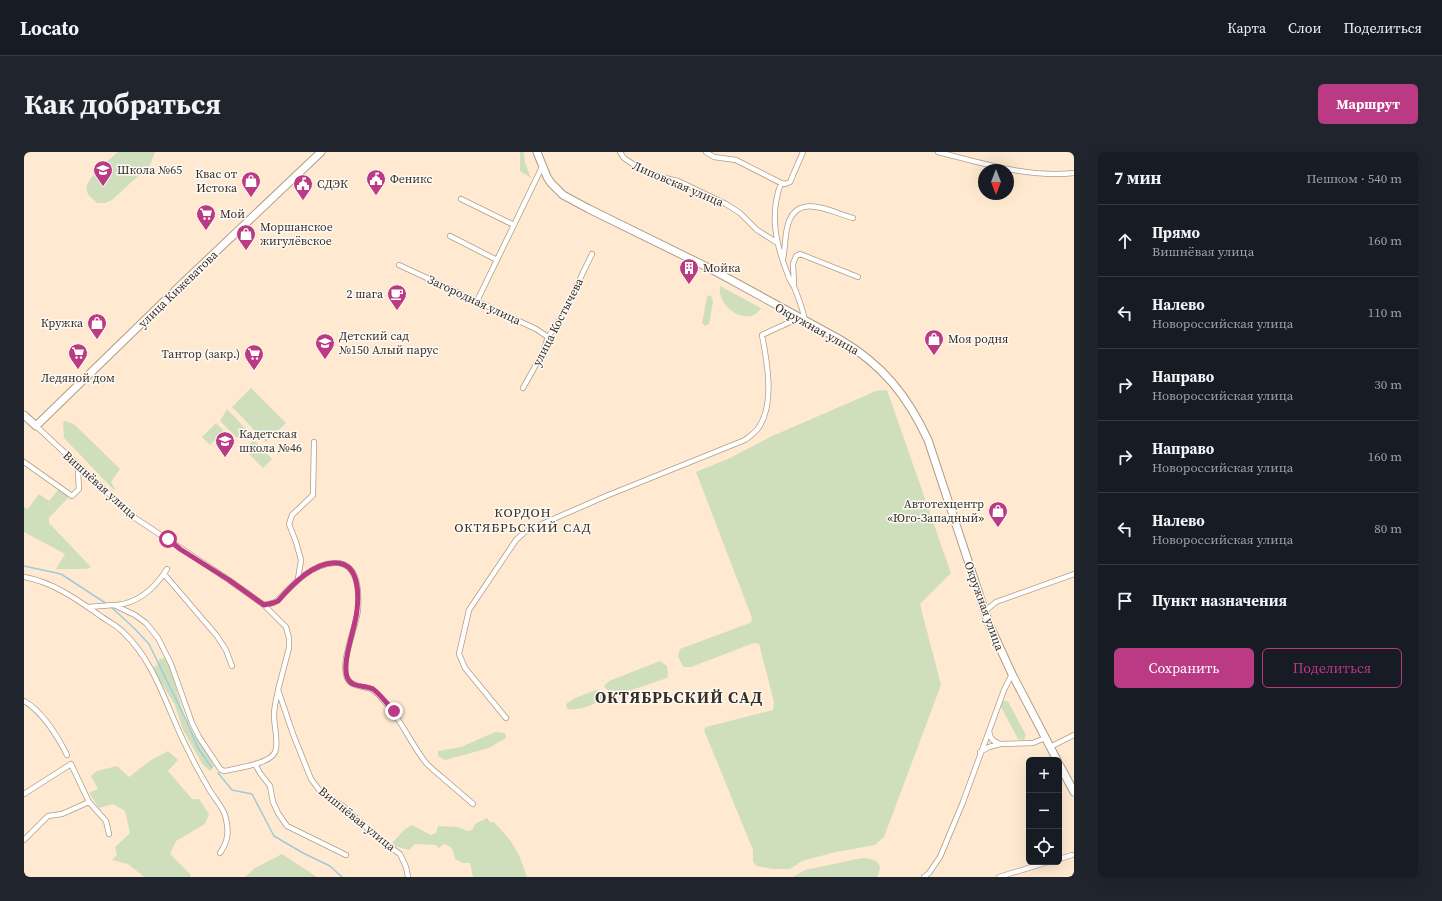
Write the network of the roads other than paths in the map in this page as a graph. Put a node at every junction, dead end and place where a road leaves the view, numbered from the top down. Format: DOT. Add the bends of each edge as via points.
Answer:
graph roads {
  1 [pos="321,152"];
  2 [pos="537,152"];
  3 [pos="620,152"];
  4 [pos="706,152"];
  5 [pos="803,152"];
  6 [pos="938,152"];
  7 [pos="542,167"];
  8 [pos="1074,173"];
  9 [pos="781,183"];
  10 [pos="461,199"];
  11 [pos="853,218"];
  12 [pos="514,225"];
  13 [pos="450,236"];
  14 [pos="776,242"];
  15 [pos="592,254"];
  16 [pos="497,260"];
  17 [pos="783,260"];
  18 [pos="399,265"];
  19 [pos="858,277"];
  20 [pos="794,288"];
  21 [pos="477,301"];
  22 [pos="796,316"];
  23 [pos="805,321"];
  24 [pos="548,337"];
  25 [pos="523,388"];
  26 [pos="24,415"];
  27 [pos="36,426"];
  28 [pos="314,442"];
  29 [pos="24,462"];
  30 [pos="81,468"];
  31 [pos="167,569"];
  32 [pos="164,574"];
  33 [pos="1074,574"];
  34 [pos="24,577"];
  35 [pos="298,578"];
  36 [pos="114,605"];
  37 [pos="264,605"];
  38 [pos="88,607"];
  39 [pos="984,612"];
  40 [pos="232,666"];
  41 [pos="1012,674"];
  42 [pos="278,690"];
  43 [pos="24,701"];
  44 [pos="506,718"];
  45 [pos="988,730"];
  46 [pos="1074,735"];
  47 [pos="1045,738"];
  48 [pos="1000,744"];
  49 [pos="1050,747"];
  50 [pos="980,752"];
  51 [pos="66,755"];
  52 [pos="1055,757"];
  53 [pos="255,764"];
  54 [pos="1062,770"];
  55 [pos="1074,792"];
  56 [pos="24,794"];
  57 [pos="89,802"];
  58 [pos="473,804"];
  59 [pos="109,834"];
  60 [pos="24,840"];
  61 [pos="220,853"];
  62 [pos="346,855"];
  63 [pos="1072,855"];
  64 [pos="1062,858"];
  65 [pos="1038,865"];
  66 [pos="408,877"];
  67 [pos="924,877"];
  68 [pos="999,877"];
  1 -- 27 [label="main road, улица Кижеватова"];
  2 -- 7 [label="main road, Окружная улица"];
  3 -- 14 [label="street, Липовская улица" via="640,169 678,181 726,204"];
  4 -- 9 [label="street" via="714,157 736,160"];
  5 -- 9 [label="street" via="790,182"];
  6 -- 8 [label="street" via="1001,168"];
  7 -- 12 [label="street"];
  7 -- 22 [label="main road, Окружная улица" via="551,183 563,194"];
  9 -- 14 [label="street" via="774,220"];
  10 -- 12 [label="street"];
  11 -- 17 [label="street" via="813,207 798,208 787,228"];
  12 -- 16 [label="street"];
  13 -- 16 [label="street"];
  14 -- 17 [label="street"];
  15 -- 24 [label="street, улица Костычева" via="562,316"];
  16 -- 21 [label="street"];
  17 -- 20 [label="street"];
  18 -- 21 [label="street, Загородная улица"];
  19 -- 20 [label="street" via="800,254 796,256 793,264"];
  20 -- 23 [label="street"];
  21 -- 24 [label="street, Загородная улица"];
  22 -- 23 [label="main road, Окружная улица"];
  22 -- 44 [label="street" via="790,322 762,335 768,383 767,409 759,428 745,440 526,531 516,540 469,610 459,654 465,668"];
  23 -- 39 [label="main road, Окружная улица" via="855,348 876,365 893,382 918,418 928,440"];
  24 -- 25 [label="street, улица Костычева" via="543,352"];
  26 -- 27 [label="main road, Вишнёвая улица"];
  27 -- 30 [label="street, Вишнёвая улица"];
  28 -- 35 [label="street" via="313,495 292,515 288,524 301,560"];
  29 -- 30 [label="street" via="72,496 79,489 78,472"];
  30 -- 37 [label="street, Вишнёвая улица" via="135,518"];
  31 -- 32 [label="street"];
  32 -- 36 [label="street" via="138,599"];
  32 -- 40 [label="street" via="217,636"];
  33 -- 39 [label="street" via="996,602"];
  34 -- 38 [label="street" via="59,589"];
  35 -- 37 [label="street" via="278,601"];
  35 -- 58 [label="street" via="329,562 350,567 357,583 358,610 346,657 347,679 356,685 373,689 394,711 408,738 428,765"];
  36 -- 38 [label="street"];
  36 -- 53 [label="street" via="141,618 158,638 171,664 192,723 218,768 224,771"];
  37 -- 42 [label="street, Вишнёвая улица" via="286,627 289,638 289,648"];
  38 -- 61 [label="street" via="123,632 138,648 152,672 180,735 224,814 227,837"];
  39 -- 41 [label="main road, Окружная улица"];
  41 -- 45 [label="street"];
  41 -- 47 [label="main road, Окружная улица"];
  42 -- 53 [label="street" via="274,715 277,747 270,758"];
  42 -- 66 [label="street, Вишнёвая улица" via="311,779 320,791 343,806 380,840 400,854"];
  43 -- 51 [label="street" via="44,718"];
  45 -- 48 [label="street" via="994,741"];
  45 -- 50 [label="street"];
  46 -- 49 [label="street"];
  47 -- 48 [label="street" via="1033,743"];
  47 -- 49 [label="main road, Окружная улица"];
  48 -- 50 [label="street"];
  49 -- 52 [label="main road, Окружная улица"];
  50 -- 67 [label="street" via="940,858"];
  53 -- 62 [label="street" via="270,786 273,802 287,826"];
  54 -- 55 [label="main road"];
  56 -- 57 [label="street" via="71,764"];
  57 -- 59 [label="street" via="106,821"];
  57 -- 60 [label="street" via="62,814 48,816"];
  63 -- 64 [label="street"];
  65 -- 68 [label="street"];
}
